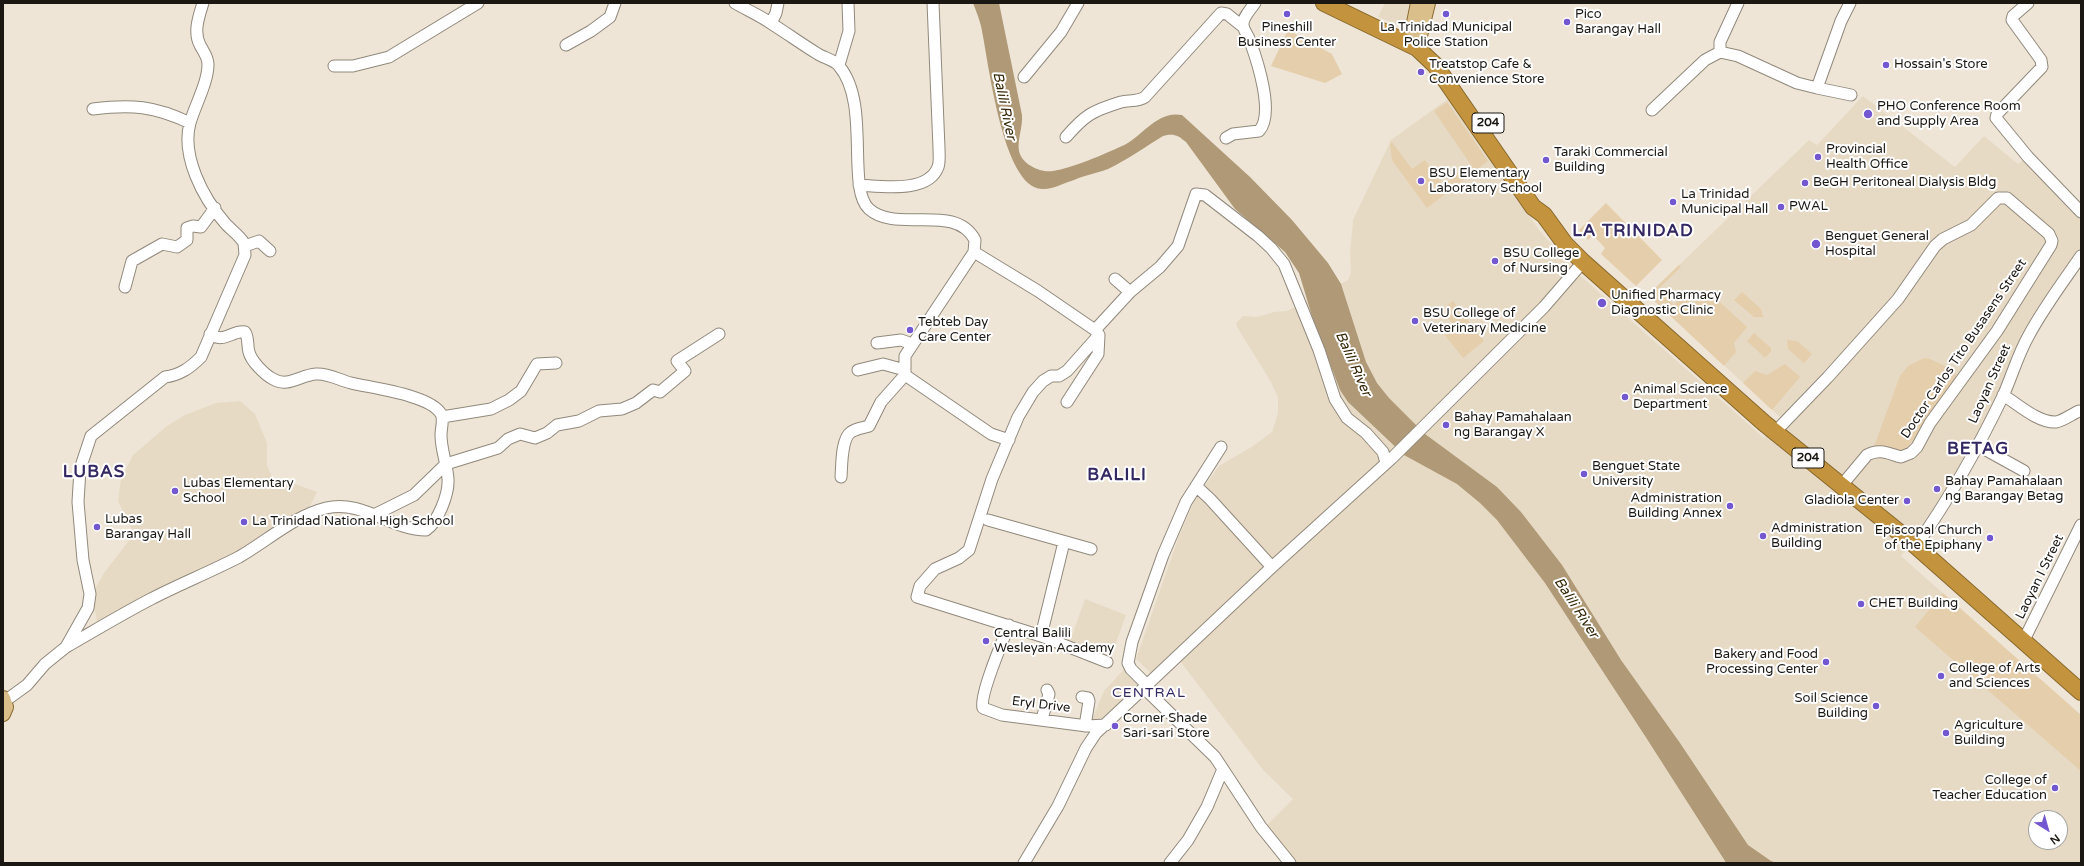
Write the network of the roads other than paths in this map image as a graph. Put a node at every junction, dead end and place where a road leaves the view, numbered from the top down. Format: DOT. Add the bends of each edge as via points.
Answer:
graph roads {
  1 [pos="203,3"];
  2 [pos="478,3"];
  3 [pos="615,3"];
  4 [pos="735,3"];
  5 [pos="778,3"];
  6 [pos="848,3"];
  7 [pos="933,3"];
  8 [pos="1078,3"];
  9 [pos="1255,3"];
  10 [pos="1324,3"];
  11 [pos="1345,3"];
  12 [pos="1418,3"];
  13 [pos="1428,3"];
  14 [pos="1738,3"];
  15 [pos="1850,3"];
  16 [pos="2028,3"];
  17 [pos="770,23"];
  18 [pos="1242,26"];
  19 [pos="1414,43"];
  20 [pos="566,45"];
  21 [pos="1720,52"];
  22 [pos="839,65"];
  23 [pos="334,66"];
  24 [pos="1024,77"];
  25 [pos="1818,88"];
  26 [pos="1851,96"];
  27 [pos="93,109"];
  28 [pos="1652,110"];
  29 [pos="190,123"];
  30 [pos="1066,137"];
  31 [pos="1226,138"];
  32 [pos="859,185"];
  33 [pos="215,208"];
  34 [pos="2081,212"];
  35 [pos="245,246"];
  36 [pos="270,251"];
  37 [pos="974,252"];
  38 [pos="2081,256"];
  39 [pos="1583,262"];
  40 [pos="1115,279"];
  41 [pos="125,287"];
  42 [pos="1130,292"];
  43 [pos="1097,333"];
  44 [pos="210,334"];
  45 [pos="719,334"];
  46 [pos="877,343"];
  47 [pos="912,344"];
  48 [pos="556,363"];
  49 [pos="858,370"];
  50 [pos="905,373"];
  51 [pos="2004,395"];
  52 [pos="1067,402"];
  53 [pos="2079,411"];
  54 [pos="442,417"];
  55 [pos="1775,432"];
  56 [pos="1009,440"];
  57 [pos="1977,445"];
  58 [pos="1221,447"];
  59 [pos="1389,461"];
  60 [pos="446,464"];
  61 [pos="2024,471"];
  62 [pos="840,478"];
  63 [pos="1842,485"];
  64 [pos="1196,486"];
  65 [pos="374,515"];
  66 [pos="988,520"];
  67 [pos="2081,525"];
  68 [pos="1064,542"];
  69 [pos="1916,546"];
  70 [pos="1091,549"];
  71 [pos="1272,567"];
  72 [pos="1009,625"];
  73 [pos="1041,636"];
  74 [pos="2023,642"];
  75 [pos="66,647"];
  76 [pos="1107,662"];
  77 [pos="1146,687"];
  78 [pos="1047,690"];
  79 [pos="2081,691"];
  80 [pos="1082,697"];
  81 [pos="4,704"];
  82 [pos="1042,719"];
  83 [pos="1106,725"];
  84 [pos="1085,726"];
  85 [pos="1223,769"];
  86 [pos="1024,863"];
  87 [pos="1170,863"];
  88 [pos="1290,863"];
  1 -- 29 [label="street" via="197,37 208,64 200,98"];
  2 -- 23 [label="street" via="389,56 353,66"];
  3 -- 20 [label="street" via="610,18"];
  4 -- 17 [label="street"];
  5 -- 17 [label="street"];
  6 -- 22 [label="street" via="849,31"];
  7 -- 32 [label="street" via="944,130 938,168 925,181 907,186"];
  8 -- 24 [label="street" via="1061,32"];
  9 -- 18 [label="street" via="1243,20"];
  10 -- 19 [label="highway, 204"];
  11 -- 19 [label="highway, 204"];
  12 -- 19 [label="main road"];
  13 -- 19 [label="main road"];
  14 -- 21 [label="street" via="1720,42"];
  15 -- 25 [label="street" via="1841,21"];
  16 -- 34 [label="street" via="2012,20 2041,60 2042,67 1996,118 2028,157"];
  17 -- 22 [label="street"];
  18 -- 30 [label="street" via="1227,14 1221,13 1145,96 1139,100 1121,102 1088,114"];
  18 -- 31 [label="street" via="1250,41 1264,89 1264,122 1260,130 1233,134"];
  19 -- 39 [label="highway, 204" via="1435,65 1533,207 1544,215 1565,244"];
  21 -- 25 [label="street" via="1738,56 1797,83"];
  21 -- 28 [label="street" via="1704,60"];
  22 -- 32 [label="street" via="850,85 858,121"];
  25 -- 26 [label="street"];
  27 -- 29 [label="street" via="139,106 168,112"];
  29 -- 33 [label="street" via="187,143 191,162 201,186"];
  32 -- 37 [label="street" via="862,199 870,210 891,218 944,220 956,224 972,234 975,240"];
  33 -- 35 [label="street"];
  33 -- 41 [label="street" via="201,227 188,228 187,240 177,247 162,244 132,261"];
  35 -- 36 [label="street" via="259,241"];
  35 -- 44 [label="street" via="245,255"];
  37 -- 43 [label="street" via="1038,291"];
  37 -- 47 [label="street"];
  38 -- 51 [label="street, Laoyan Street" via="2030,333"];
  39 -- 55 [label="highway, 204"];
  39 -- 59 [label="street" via="1544,307"];
  40 -- 42 [label="street"];
  42 -- 43 [label="street"];
  42 -- 59 [label="street" via="1160,267 1178,246 1196,194 1210,197 1258,236 1284,264 1335,399 1347,418 1366,433"];
  43 -- 52 [label="street" via="1098,354"];
  43 -- 56 [label="street" via="1067,371 1059,376 1051,376 1033,392 1018,417"];
  44 -- 54 [label="street" via="225,338 245,332 250,354 272,379 282,383 306,375 330,376 414,397 436,408"];
  44 -- 75 [label="street" via="200,357 192,367 176,376 165,377 91,436 80,469 78,502 83,560 90,594 88,608"];
  45 -- 60 [label="street" via="677,361 685,371 660,392 653,390 636,404 557,425 535,438 520,434 508,439 498,448"];
  46 -- 47 [label="street" via="901,340"];
  47 -- 50 [label="street" via="905,356"];
  48 -- 54 [label="street" via="536,364 522,391 491,409"];
  49 -- 50 [label="street" via="883,364"];
  50 -- 56 [label="street" via="991,434"];
  50 -- 62 [label="street" via="881,402 869,426 859,428 846,436"];
  51 -- 53 [label="street" via="2040,418 2057,422"];
  51 -- 57 [label="street, Laoyan Street"];
  54 -- 60 [label="street" via="442,454"];
  55 -- 63 [label="highway, 204"];
  55 -- 63 [label="street, Doctor Carlos Tito Busasens Street" via="1898,299 1935,246 1943,239 1971,225 1998,198 2007,198 2049,234 2051,245 1997,331 1911,453 1901,458 1888,452 1872,452"];
  56 -- 72 [label="street" via="992,479 968,550 959,558 935,569 920,586 921,598"];
  57 -- 61 [label="street"];
  57 -- 69 [label="street, Laoyan Street" via="1939,512"];
  58 -- 64 [label="street"];
  59 -- 71 [label="street"];
  60 -- 65 [label="street" via="414,494"];
  60 -- 65 [label="street" via="447,495 426,530"];
  63 -- 69 [label="highway, 204"];
  64 -- 71 [label="street"];
  64 -- 77 [label="street" via="1186,502 1163,555 1127,659 1130,669"];
  65 -- 75 [label="street" via="345,507 326,508 303,518 240,556 152,598"];
  66 -- 68 [label="street"];
  67 -- 74 [label="street, Laoyan I Street"];
  68 -- 70 [label="street"];
  68 -- 73 [label="street"];
  69 -- 74 [label="highway, 204"];
  71 -- 77 [label="street"];
  72 -- 73 [label="street"];
  72 -- 82 [label="street, Eryl Drive" via="982,700 983,708 1002,715"];
  73 -- 76 [label="street"];
  74 -- 79 [label="highway, 204"];
  75 -- 81 [label="street"];
  77 -- 83 [label="street"];
  77 -- 85 [label="street" via="1215,757"];
  78 -- 82 [label="street"];
  80 -- 84 [label="street" via="1088,698 1089,701"];
  82 -- 84 [label="street, Eryl Drive"];
  83 -- 84 [label="street, Eryl Drive"];
  83 -- 86 [label="street" via="1096,733 1086,748 1058,806"];
  85 -- 87 [label="street" via="1207,807 1188,840"];
  85 -- 88 [label="street" via="1261,827"];
}
